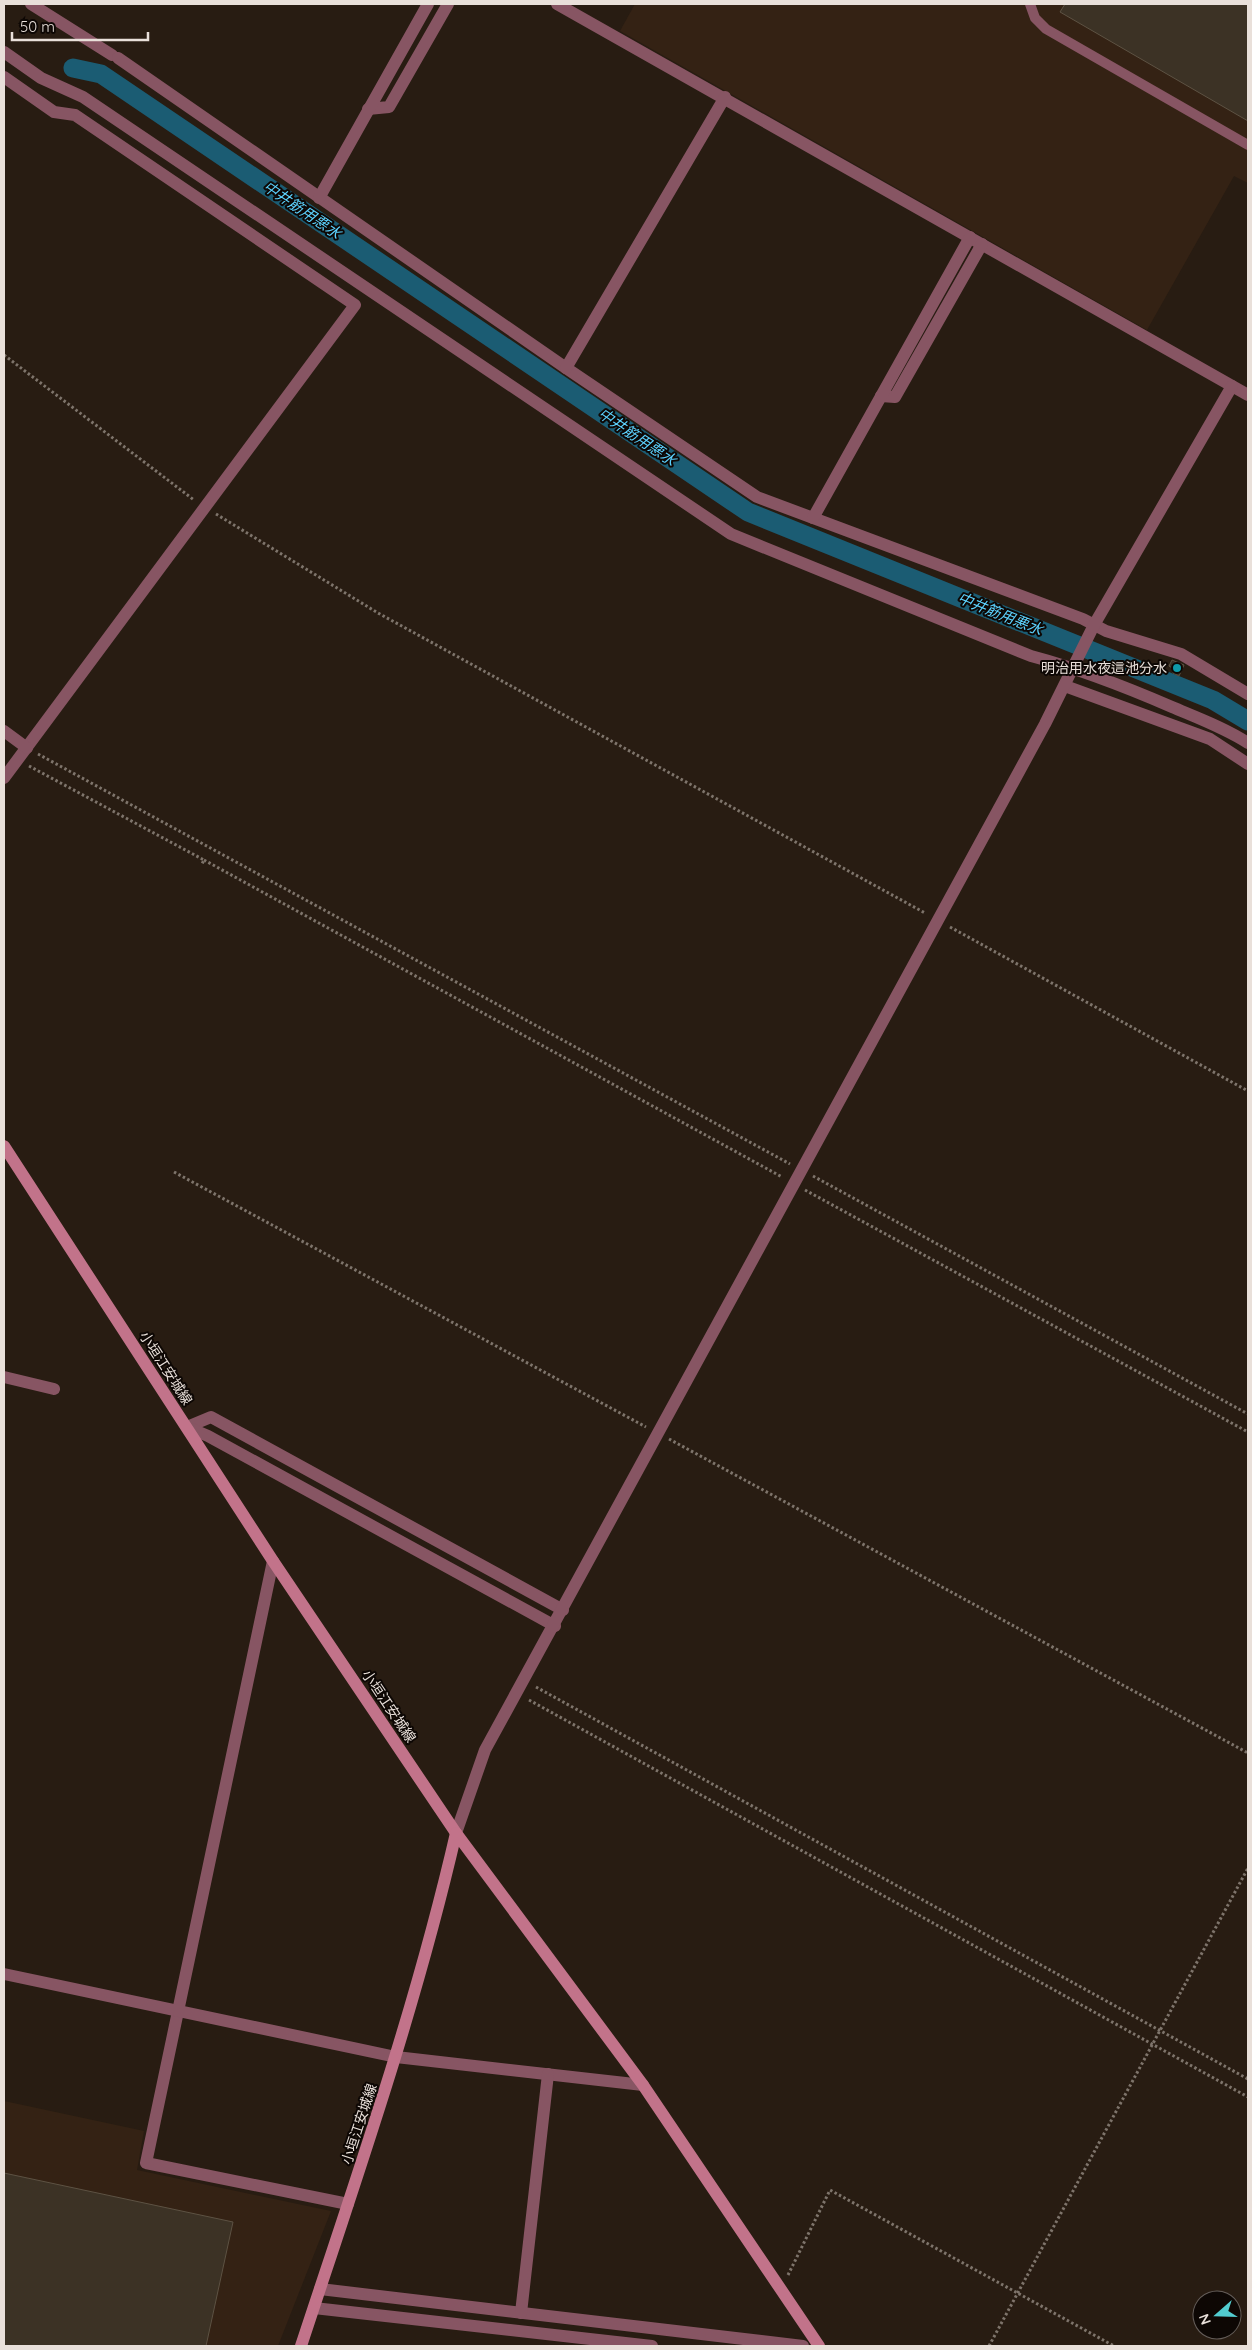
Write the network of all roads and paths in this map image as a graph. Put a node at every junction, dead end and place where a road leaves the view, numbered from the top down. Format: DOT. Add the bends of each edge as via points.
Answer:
graph roads {
  1 [pos="31,4"];
  2 [pos="428,4"];
  3 [pos="448,4"];
  4 [pos="558,4"];
  5 [pos="1030,4"];
  6 [pos="4,52"];
  7 [pos="4,77"];
  8 [pos="725,98"];
  9 [pos="368,109"];
  10 [pos="1248,145"];
  11 [pos="319,198"];
  12 [pos="970,237"];
  13 [pos="982,244"];
  14 [pos="4,355"];
  15 [pos="566,368"];
  16 [pos="1232,386"];
  17 [pos="1248,395"];
  18 [pos="881,396"];
  19 [pos="204,507"];
  20 [pos="813,518"];
  21 [pos="1094,625"];
  22 [pos="1076,665"];
  23 [pos="1065,686"];
  24 [pos="1248,694"];
  25 [pos="4,730"];
  26 [pos="1248,744"];
  27 [pos="27,748"];
  28 [pos="18,760"];
  29 [pos="1248,764"];
  30 [pos="4,778"];
  31 [pos="939,921"];
  32 [pos="1248,1090"];
  33 [pos="4,1146"];
  34 [pos="802,1170"];
  35 [pos="174,1172"];
  36 [pos="795,1184"];
  37 [pos="4,1377"];
  38 [pos="54,1389"];
  39 [pos="1248,1414"];
  40 [pos="187,1428"];
  41 [pos="1248,1432"];
  42 [pos="659,1433"];
  43 [pos="273,1561"];
  44 [pos="563,1610"];
  45 [pos="555,1626"];
  46 [pos="524,1681"];
  47 [pos="517,1694"];
  48 [pos="1248,1754"];
  49 [pos="456,1833"];
  50 [pos="1248,1868"];
  51 [pos="4,1974"];
  52 [pos="177,2010"];
  53 [pos="1159,2030"];
  54 [pos="1152,2044"];
  55 [pos="396,2057"];
  56 [pos="548,2074"];
  57 [pos="1248,2079"];
  58 [pos="643,2085"];
  59 [pos="1248,2097"];
  60 [pos="348,2204"];
  61 [pos="320,2289"];
  62 [pos="781,2290"];
  63 [pos="1018,2294"];
  64 [pos="314,2308"];
  65 [pos="521,2313"];
  66 [pos="301,2346"];
  67 [pos="652,2346"];
  68 [pos="803,2346"];
  69 [pos="819,2346"];
  70 [pos="989,2346"];
  71 [pos="1114,2346"];
  1 -- 11 [label="street" via="115,57"];
  2 -- 9 [label="street"];
  3 -- 9 [label="street" via="389,107"];
  4 -- 8 [label="street"];
  5 -- 10 [label="lane" via="1035,18 1046,29"];
  6 -- 22 [label="street" via="41,78 83,97 731,534 1031,656"];
  7 -- 19 [label="street" via="54,112 75,115 355,305"];
  8 -- 12 [label="street"];
  8 -- 15 [label="street"];
  9 -- 11 [label="street"];
  11 -- 15 [label="street"];
  12 -- 13 [label="street"];
  12 -- 18 [label="street"];
  13 -- 16 [label="street"];
  13 -- 18 [label="street" via="895,397"];
  14 -- 19 [label="path"];
  15 -- 20 [label="street" via="757,497"];
  16 -- 17 [label="street"];
  16 -- 21 [label="street"];
  18 -- 20 [label="street"];
  19 -- 27 [label="street"];
  19 -- 31 [label="path" via="378,613"];
  20 -- 21 [label="street"];
  21 -- 22 [label="street"];
  21 -- 24 [label="street" via="1181,654"];
  22 -- 23 [label="street"];
  22 -- 26 [label="street" via="1231,732"];
  23 -- 29 [label="street" via="1210,739"];
  23 -- 31 [label="street"];
  25 -- 27 [label="street"];
  27 -- 28 [label="street"];
  27 -- 34 [label="path"];
  28 -- 30 [label="street"];
  28 -- 36 [label="path"];
  31 -- 32 [label="path"];
  31 -- 34 [label="street"];
  33 -- 40 [label="main road, 小垣江安城線"];
  34 -- 36 [label="street"];
  34 -- 39 [label="path"];
  35 -- 42 [label="path"];
  36 -- 41 [label="path"];
  36 -- 42 [label="street"];
  37 -- 38 [label="street"];
  40 -- 43 [label="main road, 小垣江安城線"];
  40 -- 44 [label="street" via="210,1417"];
  40 -- 45 [label="street" via="217,1441"];
  42 -- 44 [label="street"];
  42 -- 48 [label="path"];
  43 -- 49 [label="main road, 小垣江安城線"];
  43 -- 52 [label="street"];
  44 -- 45 [label="street"];
  45 -- 46 [label="street"];
  46 -- 47 [label="street"];
  46 -- 53 [label="path"];
  47 -- 49 [label="street" via="486,1750"];
  47 -- 54 [label="path"];
  49 -- 55 [label="main road, 小垣江安城線" via="439,1907"];
  49 -- 58 [label="main road"];
  50 -- 53 [label="path"];
  51 -- 52 [label="street"];
  52 -- 55 [label="street"];
  52 -- 60 [label="street" via="146,2163"];
  53 -- 54 [label="path"];
  53 -- 57 [label="path"];
  54 -- 59 [label="path"];
  54 -- 63 [label="path"];
  55 -- 56 [label="street"];
  55 -- 60 [label="main road, 小垣江安城線"];
  56 -- 58 [label="street"];
  56 -- 65 [label="street"];
  58 -- 62 [label="main road"];
  60 -- 61 [label="main road, 小垣江安城線"];
  61 -- 64 [label="main road, 小垣江安城線"];
  61 -- 65 [label="street"];
  62 -- 63 [label="path" via="830,2190"];
  62 -- 69 [label="main road"];
  63 -- 70 [label="path"];
  63 -- 71 [label="path"];
  64 -- 66 [label="main road, 小垣江安城線"];
  64 -- 67 [label="street"];
  65 -- 68 [label="street"];
}
